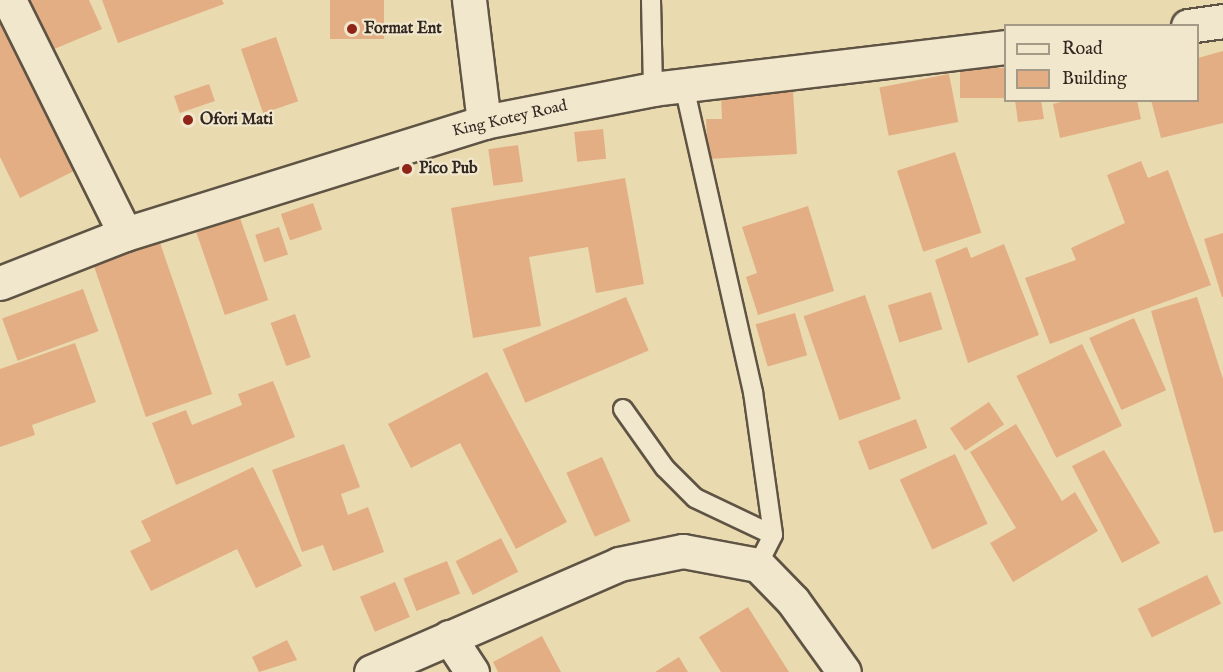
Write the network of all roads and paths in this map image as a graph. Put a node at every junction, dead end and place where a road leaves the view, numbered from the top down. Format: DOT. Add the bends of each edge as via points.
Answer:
graph roads {
  1 [pos="9,0"];
  2 [pos="469,0"];
  3 [pos="651,0"];
  4 [pos="1223,21"];
  5 [pos="1199,24"];
  6 [pos="1004,47"];
  7 [pos="669,87"];
  8 [pos="484,122"];
  9 [pos="125,234"];
  10 [pos="0,284"];
  11 [pos="623,409"];
  12 [pos="773,536"];
  13 [pos="758,565"];
  14 [pos="449,637"];
  15 [pos="372,672"];
  16 [pos="472,672"];
  17 [pos="844,672"];
  1 -- 9 [label="street"];
  2 -- 8 [label="street"];
  3 -- 7 [label="lane"];
  4 -- 5 [label="street"];
  6 -- 7 [label="street, King Kotey Road"];
  7 -- 8 [label="street, King Kotey Road"];
  7 -- 12 [label="lane" via="753,392"];
  8 -- 9 [label="street, King Kotey Road"];
  9 -- 10 [label="street, King Kotey Road"];
  11 -- 12 [label="lane" via="664,468 695,498"];
  12 -- 13 [label="lane"];
  13 -- 14 [label="street" via="683,551 648,555"];
  13 -- 17 [label="street" via="793,601"];
  14 -- 15 [label="street"];
  14 -- 16 [label="street"];
}
